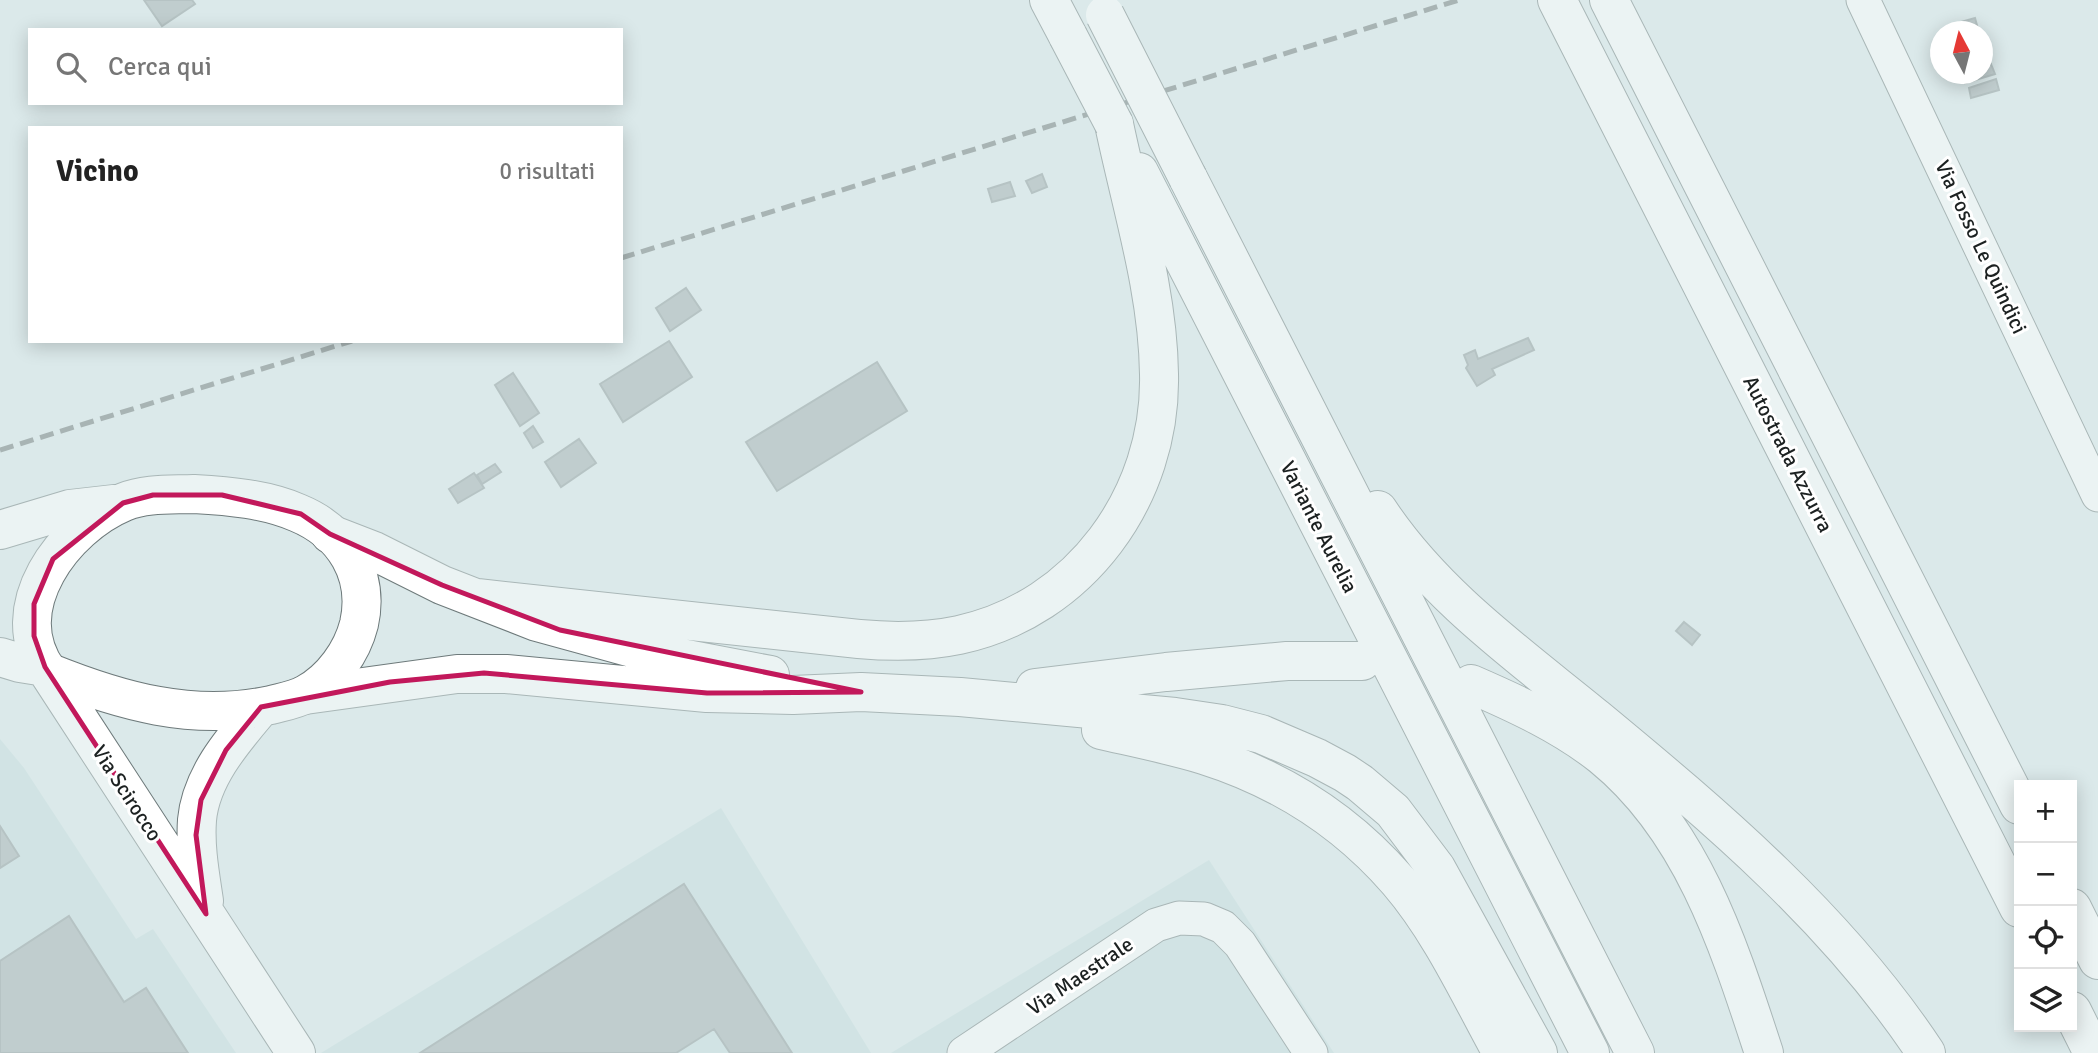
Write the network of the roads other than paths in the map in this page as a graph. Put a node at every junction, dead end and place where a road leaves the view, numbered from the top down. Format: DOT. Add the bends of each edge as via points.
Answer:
graph roads {
  1 [pos="1049,0"];
  2 [pos="1557,0"];
  3 [pos="1609,0"];
  4 [pos="1863,0"];
  5 [pos="1101,8"];
  6 [pos="1140,198"];
  7 [pos="1289,376"];
  8 [pos="2098,495"];
  9 [pos="123,503"];
  10 [pos="0,530"];
  11 [pos="330,534"];
  12 [pos="477,598"];
  13 [pos="0,657"];
  14 [pos="1362,661"];
  15 [pos="47,669"];
  16 [pos="1471,684"];
  17 [pos="861,692"];
  18 [pos="305,695"];
  19 [pos="960,697"];
  20 [pos="261,707"];
  21 [pos="2014,795"];
  22 [pos="2018,906"];
  23 [pos="206,914"];
  24 [pos="2077,918"];
  25 [pos="2098,960"];
  26 [pos="2077,1022"];
  27 [pos="296,1053"];
  28 [pos="964,1053"];
  29 [pos="1311,1053"];
  30 [pos="1502,1053"];
  31 [pos="1538,1053"];
  32 [pos="1590,1053"];
  33 [pos="1635,1053"];
  34 [pos="1764,1053"];
  35 [pos="1926,1053"];
  36 [pos="2093,1053"];
  1 -- 6 [label="main road, bridge" via="1114,124"];
  2 -- 22 [label="main road, Autostrada Azzurra"];
  3 -- 21 [label="main road"];
  4 -- 8 [label="street, Via Fosso Le Quindici"];
  5 -- 7 [label="main road, Variante Aurelia, bridge"];
  6 -- 12 [label="main road" via="1159,364 1150,451 1131,502 1105,542 1039,601 971,632 890,641"];
  6 -- 32 [label="main road, Variante Aurelia"];
  7 -- 33 [label="main road, Variante Aurelia"];
  7 -- 35 [label="main road" via="1384,520 1433,578 1475,619 1693,798 1790,889 1858,963"];
  9 -- 10 [label="main road" via="70,509"];
  9 -- 11 [label="main road" via="153,495 222,495 285,508"];
  9 -- 15 [label="main road, Via Scirocco" via="67,544 42,576 32,624"];
  11 -- 12 [label="main road"];
  11 -- 18 [label="main road" via="355,565 362,594 360,616 347,655"];
  12 -- 17 [label="main road" via="537,622 639,650"];
  13 -- 15 [label="main road"];
  14 -- 19 [label="main road" via="1180,671"];
  15 -- 20 [label="main road" via="155,707 231,711"];
  15 -- 23 [label="main road, Via Scirocco"];
  16 -- 34 [label="main road" via="1536,713 1587,745 1653,808 1714,913"];
  17 -- 18 [label="main road" via="707,693 484,673"];
  17 -- 19 [label="main road"];
  18 -- 20 [label="main road"];
  19 -- 30 [label="main road" via="1205,756 1277,785 1319,810 1362,842 1413,900"];
  19 -- 31 [label="main road" via="1222,724 1261,734 1345,773 1393,811 1423,847"];
  20 -- 23 [label="main road, Via Scirocco" via="220,760 201,800 197,845"];
  23 -- 27 [label="main road, Via Scirocco"];
  24 -- 25 [label="main road"];
  26 -- 36 [label="main road"];
  28 -- 29 [label="street, Via Maestrale" via="1156,925 1179,918 1203,919 1223,927 1240,944"];
}
